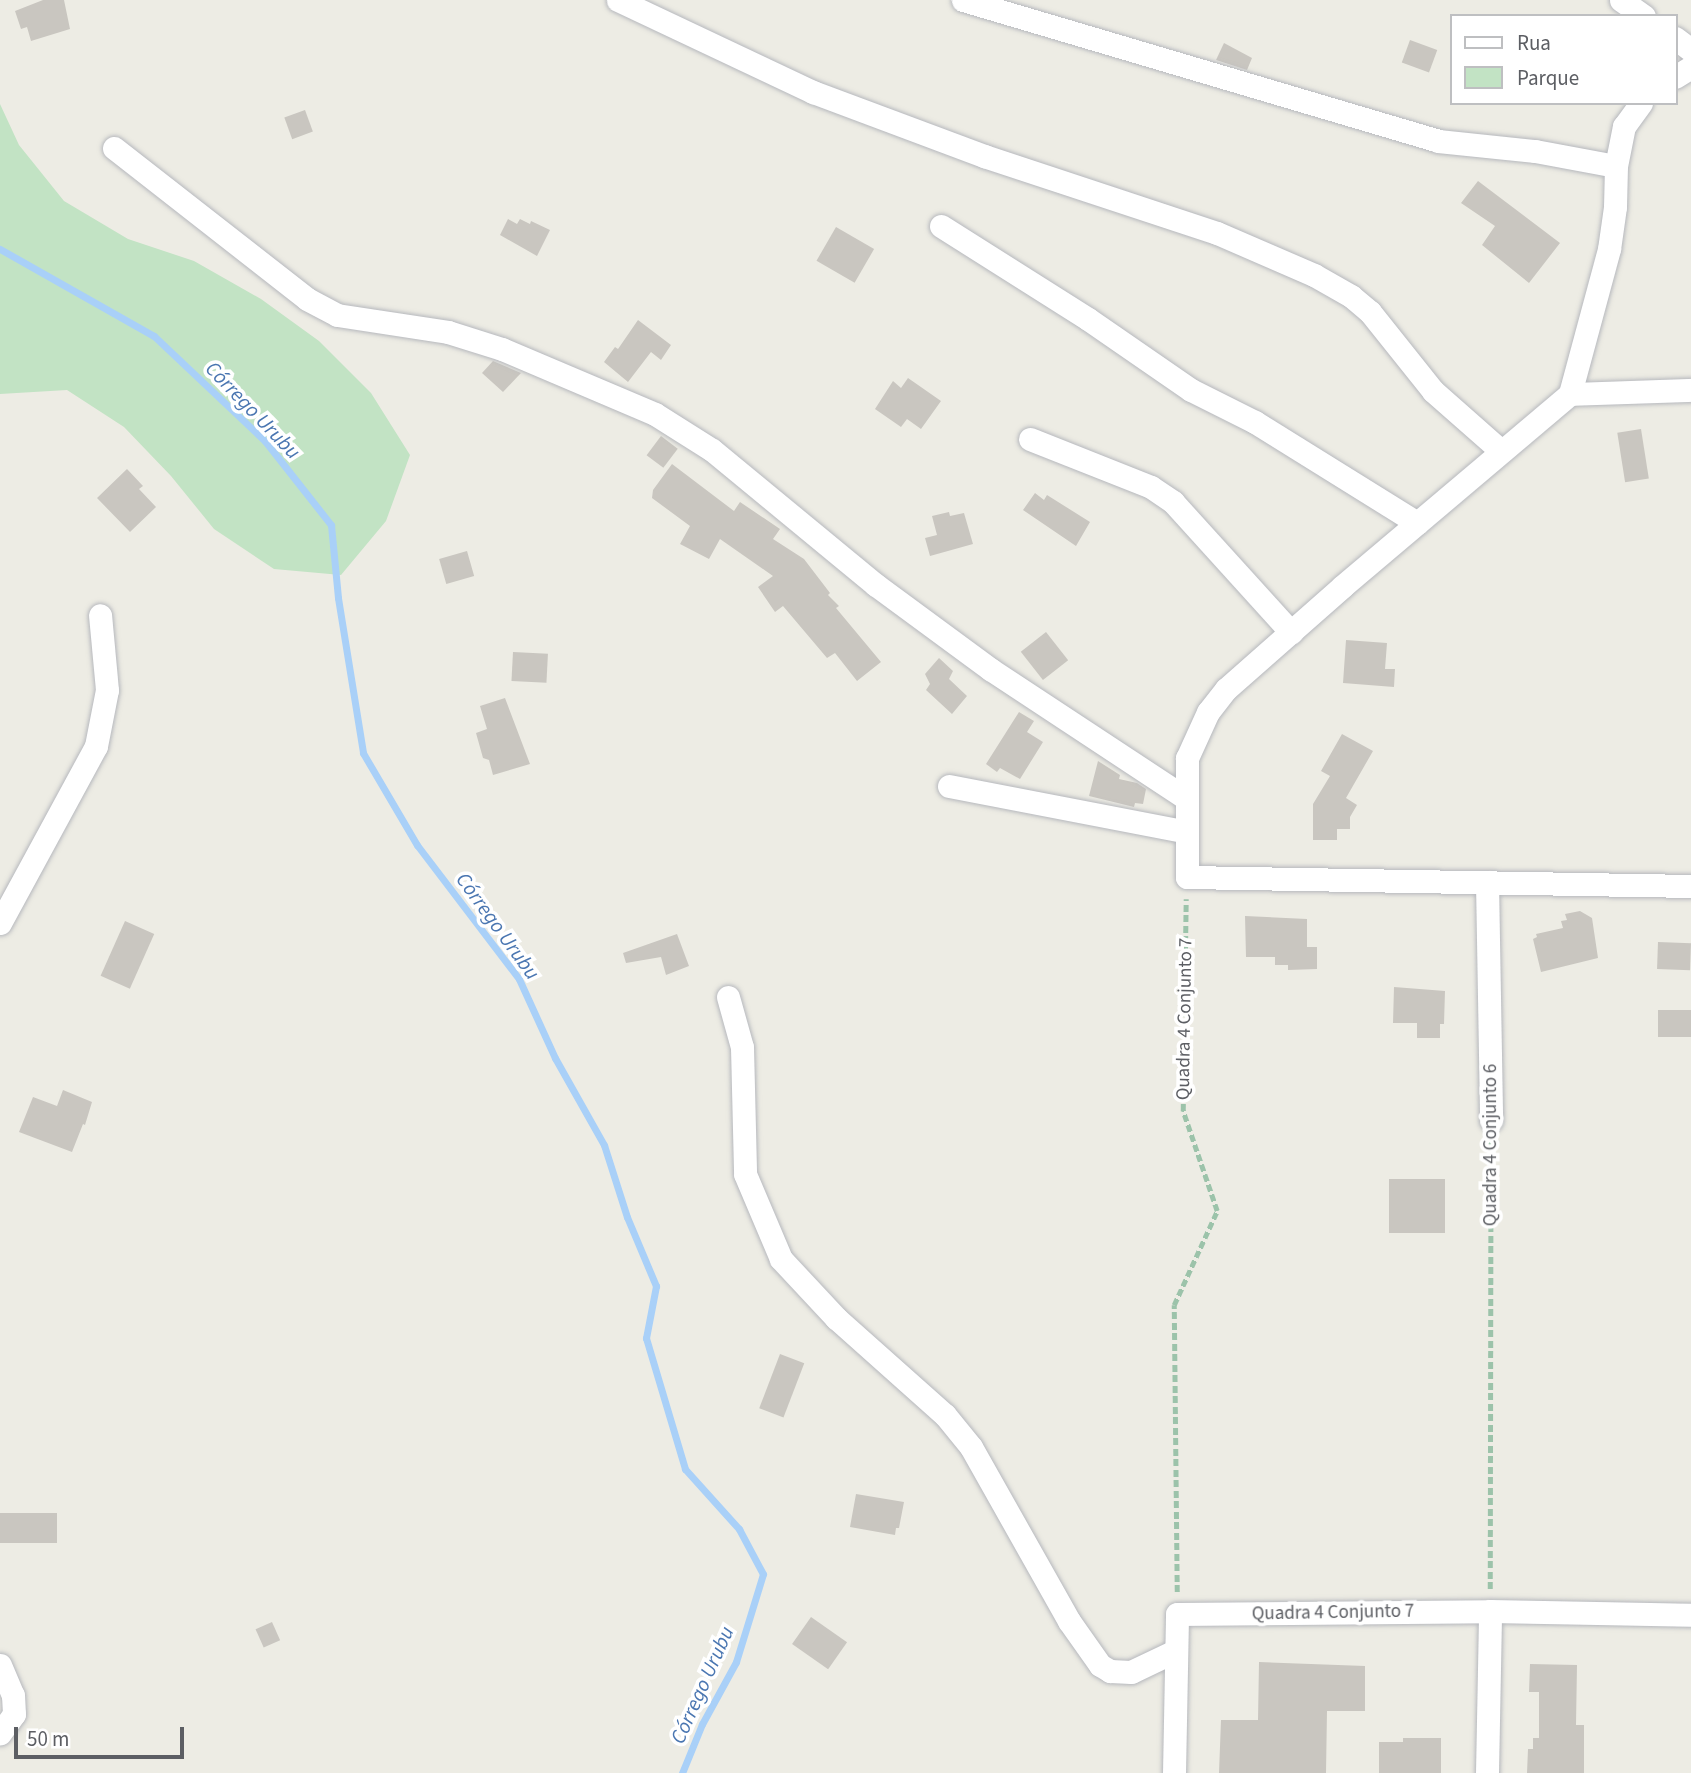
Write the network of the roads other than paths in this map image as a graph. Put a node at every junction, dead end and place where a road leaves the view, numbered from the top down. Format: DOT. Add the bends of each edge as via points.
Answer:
graph roads {
  1 [pos="618,0"];
  2 [pos="963,0"];
  3 [pos="1621,0"];
  4 [pos="1641,14"];
  5 [pos="1640,105"];
  6 [pos="114,148"];
  7 [pos="1616,166"];
  8 [pos="941,226"];
  9 [pos="1691,390"];
  10 [pos="1570,394"];
  11 [pos="1030,439"];
  12 [pos="1501,451"];
  13 [pos="1417,523"];
  14 [pos="100,615"];
  15 [pos="1291,632"];
  16 [pos="949,786"];
  17 [pos="1187,799"];
  18 [pos="1187,832"];
  19 [pos="1487,882"];
  20 [pos="1691,886"];
  21 [pos="0,923"];
  22 [pos="728,996"];
  23 [pos="1491,1120"];
  24 [pos="1490,1611"];
  25 [pos="1691,1615"];
  26 [pos="1175,1651"];
  27 [pos="0,1665"];
  28 [pos="0,1733"];
  29 [pos="1174,1773"];
  30 [pos="1487,1773"];
  1 -- 12 [label="street" via="813,92 984,156 1217,233 1314,275 1370,312 1425,383"];
  2 -- 7 [label="street" via="1424,138"];
  3 -- 4 [label="street"];
  5 -- 7 [label="street" via="1624,126"];
  6 -- 17 [label="street" via="307,299 337,315 447,332 502,349 654,414 712,450 876,585 990,669"];
  7 -- 10 [label="street" via="1609,249"];
  8 -- 13 [label="street" via="1088,318 1191,390 1255,422"];
  9 -- 10 [label="street"];
  10 -- 12 [label="street"];
  11 -- 15 [label="street" via="1151,487 1173,502"];
  12 -- 13 [label="street"];
  13 -- 15 [label="street"];
  14 -- 21 [label="street" via="107,690 96,746"];
  15 -- 17 [label="street" via="1226,689 1208,712 1187,758"];
  16 -- 18 [label="street"];
  17 -- 18 [label="street"];
  18 -- 19 [label="street" via="1187,877"];
  19 -- 20 [label="street"];
  19 -- 23 [label="street, Quadra 4 Conjunto 6"];
  22 -- 26 [label="street" via="742,1047 745,1174 781,1259 836,1318 917,1389 962,1437 1069,1622 1100,1665 1110,1671 1131,1672"];
  24 -- 25 [label="street"];
  24 -- 26 [label="street, Quadra 4 Conjunto 7" via="1177,1614"];
  24 -- 30 [label="street"];
  26 -- 29 [label="street"];
  27 -- 28 [label="street" via="13,1695 14,1714"];
}
